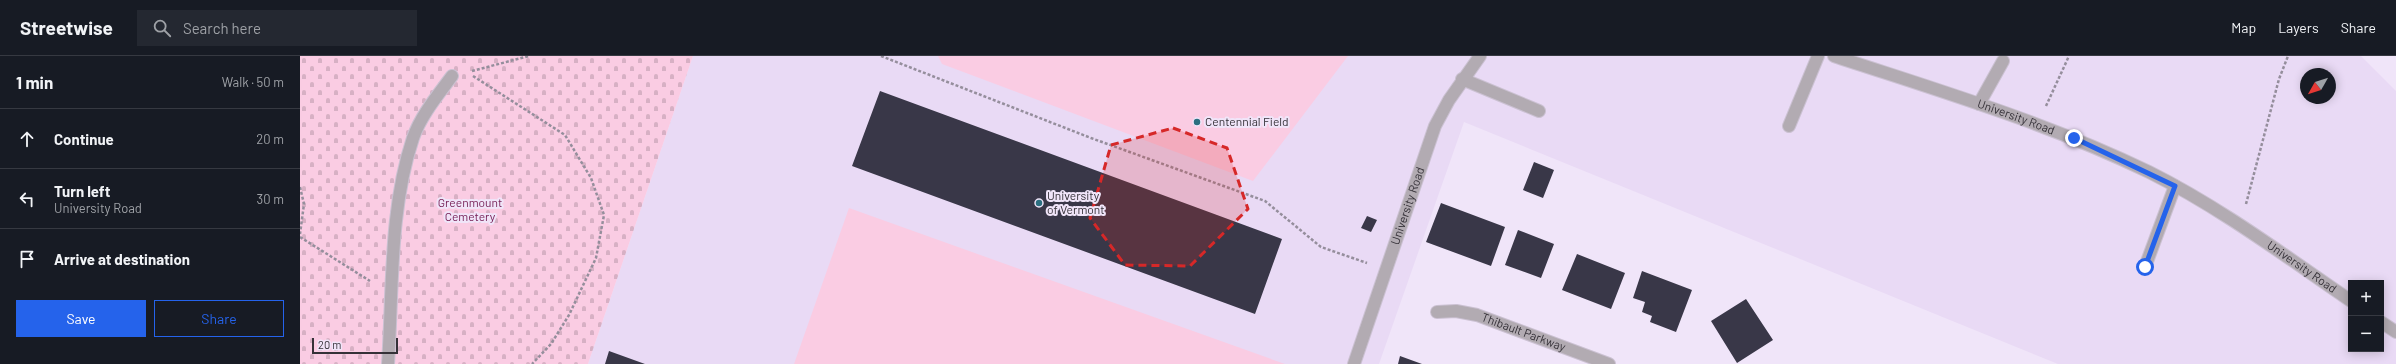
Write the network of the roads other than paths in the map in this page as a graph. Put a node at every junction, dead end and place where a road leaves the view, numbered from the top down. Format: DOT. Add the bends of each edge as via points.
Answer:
graph roads {
  1 [pos="1480,56"];
  2 [pos="1818,56"];
  3 [pos="1834,56"];
  4 [pos="2003,60"];
  5 [pos="452,76"];
  6 [pos="1462,79"];
  7 [pos="1979,104"];
  8 [pos="1539,111"];
  9 [pos="1790,126"];
  10 [pos="2175,186"];
  11 [pos="2145,267"];
  12 [pos="2348,299"];
  13 [pos="1437,312"];
  14 [pos="2384,324"];
  15 [pos="2396,332"];
  16 [pos="388,364"];
  17 [pos="1354,364"];
  18 [pos="1608,364"];
  1 -- 6 [label="street, University Road"];
  2 -- 9 [label="street"];
  3 -- 7 [label="street, University Road"];
  4 -- 7 [label="street"];
  5 -- 16 [label="street" via="429,108 414,137 403,180 394,242"];
  6 -- 8 [label="street"];
  6 -- 17 [label="street, University Road" via="1435,126"];
  7 -- 10 [label="street, University Road" via="2074,138"];
  10 -- 11 [label="street"];
  10 -- 12 [label="street, University Road" via="2241,225"];
  13 -- 18 [label="street, Thibault Parkway" via="1477,314"];
  14 -- 15 [label="street"];
}
